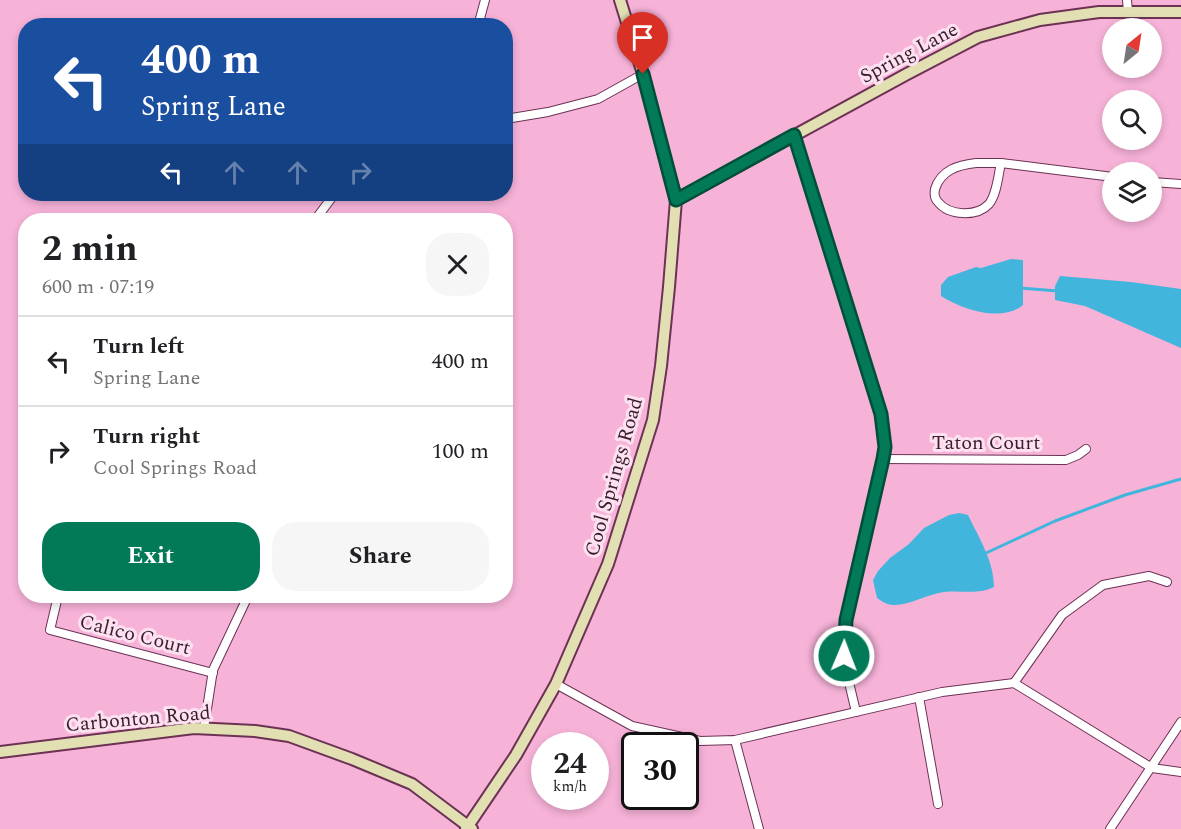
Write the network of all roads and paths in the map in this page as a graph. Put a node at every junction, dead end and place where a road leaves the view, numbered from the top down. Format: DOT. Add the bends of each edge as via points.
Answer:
graph roads {
  1 [pos="485,0"];
  2 [pos="620,0"];
  3 [pos="1127,0"];
  4 [pos="1128,12"];
  5 [pos="1181,12"];
  6 [pos="480,18"];
  7 [pos="643,74"];
  8 [pos="513,118"];
  9 [pos="794,135"];
  10 [pos="1001,163"];
  11 [pos="1102,176"];
  12 [pos="1162,183"];
  13 [pos="1181,184"];
  14 [pos="676,200"];
  15 [pos="1086,449"];
  16 [pos="883,459"];
  17 [pos="1167,582"];
  18 [pos="56,603"];
  19 [pos="245,603"];
  20 [pos="213,673"];
  21 [pos="1014,683"];
  22 [pos="556,684"];
  23 [pos="920,698"];
  24 [pos="856,712"];
  25 [pos="1181,722"];
  26 [pos="204,728"];
  27 [pos="735,740"];
  28 [pos="0,752"];
  29 [pos="1152,768"];
  30 [pos="1181,772"];
  31 [pos="938,804"];
  32 [pos="469,828"];
  33 [pos="759,829"];
  34 [pos="1110,829"];
  1 -- 6 [label="street"];
  2 -- 7 [label="street, Cool Springs Road"];
  3 -- 4 [label="street"];
  4 -- 5 [label="street, Spring Lane"];
  4 -- 9 [label="street, Spring Lane" via="1040,20 978,37"];
  7 -- 8 [label="street" via="598,99"];
  7 -- 14 [label="street, Cool Springs Road"];
  9 -- 14 [label="street, Spring Lane"];
  9 -- 16 [label="street" via="881,414"];
  10 -- 10 [label="street" via="996,189 990,203 982,209 958,213 936,201 934,193 939,180 952,169 976,163"];
  10 -- 11 [label="street"];
  12 -- 13 [label="street"];
  14 -- 22 [label="street, Cool Springs Road" via="653,420 608,564"];
  15 -- 16 [label="street, Taton Court" via="1066,460"];
  16 -- 24 [label="street" via="844,629 847,674"];
  17 -- 21 [label="street" via="1149,576 1103,585 1062,615"];
  18 -- 20 [label="street, Calico Court" via="50,630"];
  19 -- 20 [label="street"];
  20 -- 26 [label="street"];
  21 -- 23 [label="street"];
  21 -- 29 [label="street"];
  22 -- 27 [label="street" via="632,726 700,741"];
  22 -- 32 [label="street, Cool Springs Road"];
  23 -- 24 [label="street"];
  23 -- 31 [label="street"];
  24 -- 27 [label="street"];
  25 -- 29 [label="street"];
  26 -- 28 [label="street, Carbonton Road"];
  26 -- 32 [label="street, Carbonton Road" via="288,736 352,759 412,784"];
  27 -- 33 [label="street"];
  29 -- 30 [label="street"];
  29 -- 34 [label="street"];
}
